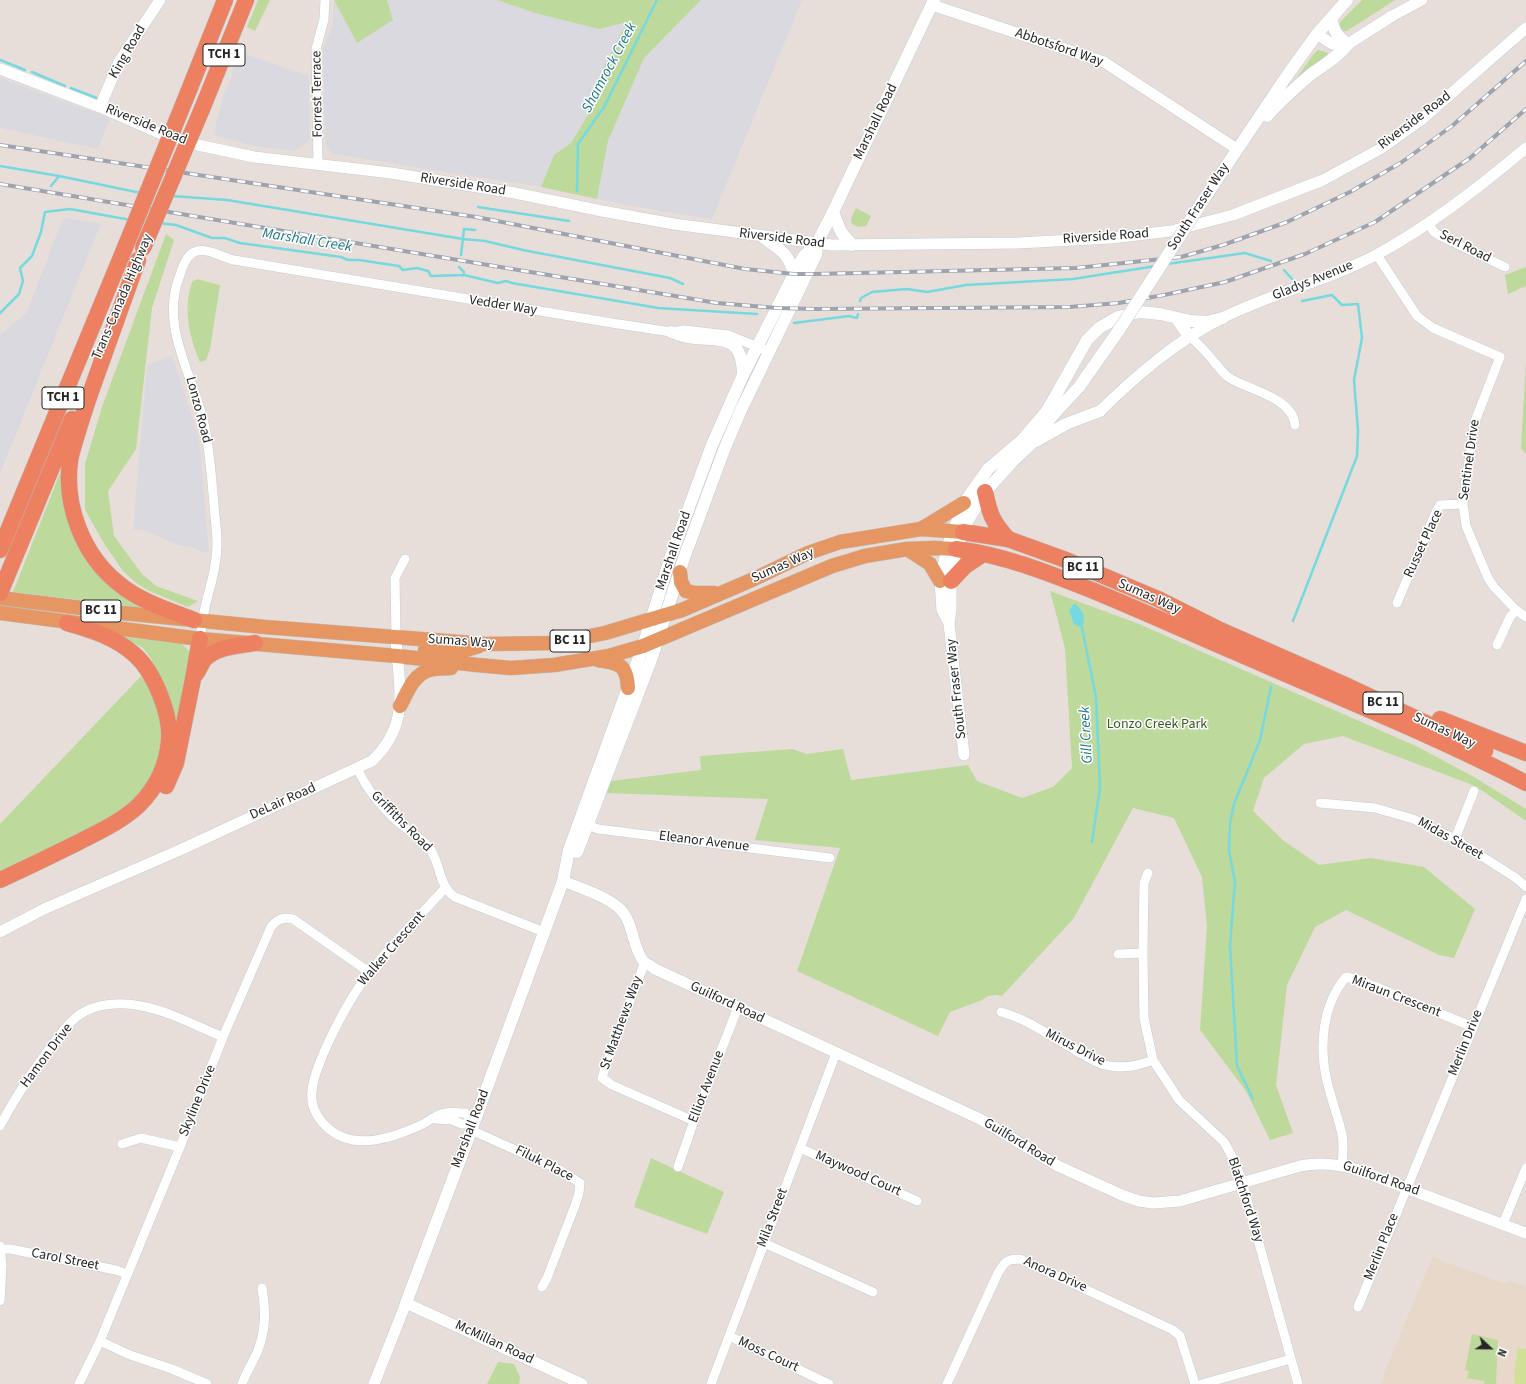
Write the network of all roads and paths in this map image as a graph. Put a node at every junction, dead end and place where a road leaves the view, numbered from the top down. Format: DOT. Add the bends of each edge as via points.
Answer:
graph roads {
  1 [pos="160,0"];
  2 [pos="225,0"];
  3 [pos="246,0"];
  4 [pos="326,0"];
  5 [pos="1347,0"];
  6 [pos="1422,0"];
  7 [pos="933,3"];
  8 [pos="1331,18"];
  9 [pos="1526,28"];
  10 [pos="1317,34"];
  11 [pos="1348,44"];
  12 [pos="0,69"];
  13 [pos="100,107"];
  14 [pos="1526,148"];
  15 [pos="1237,149"];
  16 [pos="318,164"];
  17 [pos="833,212"];
  18 [pos="1428,223"];
  19 [pos="763,237"];
  20 [pos="817,243"];
  21 [pos="852,245"];
  22 [pos="141,254"];
  23 [pos="1376,255"];
  24 [pos="234,260"];
  25 [pos="1505,267"];
  26 [pos="794,274"];
  27 [pos="1223,318"];
  28 [pos="1176,319"];
  29 [pos="671,332"];
  30 [pos="1189,336"];
  31 [pos="758,347"];
  32 [pos="770,352"];
  33 [pos="743,375"];
  34 [pos="1100,411"];
  35 [pos="1295,425"];
  36 [pos="1027,442"];
  37 [pos="985,492"];
  38 [pos="964,503"];
  39 [pos="1463,504"];
  40 [pos="921,529"];
  41 [pos="1008,540"];
  42 [pos="956,541"];
  43 [pos="907,549"];
  44 [pos="0,550"];
  45 [pos="983,554"];
  46 [pos="405,559"];
  47 [pos="680,572"];
  48 [pos="946,581"];
  49 [pos="1,592"];
  50 [pos="720,593"];
  51 [pos="1158,600"];
  52 [pos="1397,603"];
  53 [pos="1516,610"];
  54 [pos="0,613"];
  55 [pos="666,615"];
  56 [pos="1526,616"];
  57 [pos="198,620"];
  58 [pos="652,620"];
  59 [pos="67,623"];
  60 [pos="396,637"];
  61 [pos="1239,638"];
  62 [pos="200,639"];
  63 [pos="658,641"];
  64 [pos="255,643"];
  65 [pos="485,644"];
  66 [pos="1497,645"];
  67 [pos="643,646"];
  68 [pos="397,656"];
  69 [pos="590,659"];
  70 [pos="477,665"];
  71 [pos="194,679"];
  72 [pos="628,688"];
  73 [pos="400,706"];
  74 [pos="1366,709"];
  75 [pos="1526,753"];
  76 [pos="964,755"];
  77 [pos="357,768"];
  78 [pos="1526,772"];
  79 [pos="1526,783"];
  80 [pos="1474,791"];
  81 [pos="1526,792"];
  82 [pos="1320,803"];
  83 [pos="583,824"];
  84 [pos="1455,839"];
  85 [pos="830,858"];
  86 [pos="1148,873"];
  87 [pos="564,878"];
  88 [pos="0,880"];
  89 [pos="1526,886"];
  90 [pos="445,888"];
  91 [pos="0,891"];
  92 [pos="1526,899"];
  93 [pos="0,932"];
  94 [pos="544,932"];
  95 [pos="1143,953"];
  96 [pos="1118,954"];
  97 [pos="645,962"];
  98 [pos="370,972"];
  99 [pos="738,1007"];
  100 [pos="1001,1012"];
  101 [pos="1473,1027"];
  102 [pos="223,1037"];
  103 [pos="836,1053"];
  104 [pos="1153,1060"];
  105 [pos="694,1121"];
  106 [pos="0,1126"];
  107 [pos="473,1126"];
  108 [pos="122,1144"];
  109 [pos="180,1146"];
  110 [pos="800,1148"];
  111 [pos="1342,1165"];
  112 [pos="678,1167"];
  113 [pos="1526,1168"];
  114 [pos="1242,1182"];
  115 [pos="1407,1188"];
  116 [pos="917,1201"];
  117 [pos="1503,1224"];
  118 [pos="1526,1233"];
  119 [pos="764,1243"];
  120 [pos="1,1247"];
  121 [pos="127,1274"];
  122 [pos="542,1287"];
  123 [pos="262,1288"];
  124 [pos="873,1292"];
  125 [pos="0,1301"];
  126 [pos="406,1303"];
  127 [pos="1358,1307"];
  128 [pos="728,1336"];
  129 [pos="100,1341"];
  130 [pos="1290,1359"];
  131 [pos="80,1384"];
  132 [pos="207,1384"];
  133 [pos="242,1384"];
  134 [pos="374,1384"];
  135 [pos="582,1384"];
  136 [pos="711,1384"];
  137 [pos="829,1384"];
  138 [pos="946,1384"];
  139 [pos="1195,1384"];
  140 [pos="1202,1384"];
  141 [pos="1298,1384"];
  1 -- 13 [label="street, King Road" via="119,62"];
  2 -- 44 [label="highway, Trans-Canada Highway / TCH 1, bridge"];
  3 -- 22 [label="highway, Trans-Canada Highway / TCH 1, bridge"];
  4 -- 16 [label="street, Forrest Terrace" via="316,50"];
  5 -- 8 [label="main road, South Fraser Way"];
  6 -- 11 [label="street"];
  7 -- 15 [label="street, Abbotsford Way" via="1104,62"];
  7 -- 17 [label="main road, Marshall Road"];
  8 -- 10 [label="main road, South Fraser Way"];
  8 -- 11 [label="main road" via="1334,32"];
  9 -- 21 [label="street, Riverside Road" via="1421,120 1380,149 1323,180 1233,215 1171,231 1111,238 1018,243"];
  10 -- 11 [label="street" via="1332,44"];
  10 -- 15 [label="main road, South Fraser Way"];
  11 -- 15 [label="main road" via="1341,54 1281,100"];
  12 -- 13 [label="street, Riverside Road"];
  13 -- 16 [label="street, Riverside Road" via="159,133 198,145 254,157"];
  14 -- 18 [label="street, Gladys Avenue"];
  15 -- 36 [label="main road, South Fraser Way, bridge" via="1079,387"];
  16 -- 19 [label="street, Riverside Road" via="515,193 602,212"];
  17 -- 20 [label="main road, Marshall Road"];
  17 -- 21 [label="main road" via="841,232"];
  18 -- 23 [label="street, Gladys Avenue"];
  18 -- 25 [label="street, Serl Road" via="1440,236"];
  19 -- 20 [label="street, Riverside Road"];
  19 -- 26 [label="main road" via="787,255"];
  20 -- 21 [label="street, Riverside Road"];
  20 -- 26 [label="main road, Marshall Road" via="804,256"];
  20 -- 32 [label="main road, Marshall Road" via="816,255"];
  22 -- 49 [label="highway, Trans-Canada Highway / TCH 1"];
  22 -- 57 [label="highway" via="86,403 70,461 69,492 81,534 102,568 133,594"];
  23 -- 27 [label="street, Gladys Avenue" via="1351,268"];
  23 -- 39 [label="street, Sentinel Drive" via="1417,316 1433,328 1500,357 1474,424"];
  24 -- 29 [label="street, Vedder Way"];
  24 -- 57 [label="street, Lonzo Road" via="200,250 192,253 185,262 174,296 173,314 178,343 206,433 217,543 216,568"];
  26 -- 31 [label="main road, Marshall Road"];
  27 -- 28 [label="main road" via="1207,322"];
  27 -- 30 [label="street, Gladys Avenue"];
  28 -- 30 [label="main road"];
  28 -- 36 [label="main road" via="1140,312 1118,317 1099,328 1087,340"];
  29 -- 31 [label="street, Vedder Way" via="684,330 728,335"];
  29 -- 33 [label="main road" via="728,342 740,352"];
  30 -- 34 [label="street, Gladys Avenue" via="1155,362"];
  30 -- 35 [label="street" via="1200,344 1227,376 1279,402 1289,410 1294,417"];
  31 -- 32 [label="street, Vedder Way"];
  31 -- 33 [label="main road, Marshall Road"];
  32 -- 47 [label="main road, Marshall Road" via="724,450"];
  33 -- 58 [label="main road, Marshall Road" via="712,445 687,512"];
  34 -- 36 [label="main road"];
  36 -- 37 [label="main road, South Fraser Way"];
  36 -- 38 [label="main road, South Fraser Way" via="988,469"];
  37 -- 41 [label="highway" via="991,518"];
  37 -- 42 [label="main road, South Fraser Way"];
  38 -- 40 [label="highway"];
  38 -- 42 [label="main road, South Fraser Way"];
  39 -- 52 [label="street, Russet Place" via="1440,505"];
  39 -- 53 [label="street, Sentinel Drive" via="1466,526 1488,578"];
  40 -- 42 [label="highway, Sumas Way / BC 11"];
  40 -- 50 [label="highway, Sumas Way / BC 11" via="840,542 808,553"];
  41 -- 42 [label="highway, Sumas Way / BC 11"];
  41 -- 51 [label="highway, Sumas Way / BC 11" via="1066,560"];
  42 -- 43 [label="highway, Sumas Way / BC 11"];
  42 -- 45 [label="highway, Sumas Way / BC 11"];
  42 -- 48 [label="street, South Fraser Way"];
  42 -- 51 [label="highway" via="1014,552"];
  43 -- 48 [label="highway" via="930,564"];
  43 -- 63 [label="highway, Sumas Way / BC 11" via="865,556 832,566"];
  45 -- 48 [label="highway"];
  45 -- 74 [label="highway, Sumas Way / BC 11" via="1029,566 1115,599"];
  46 -- 60 [label="street, DeLair Road" via="395,578"];
  47 -- 50 [label="highway" via="686,592"];
  47 -- 55 [label="main road, Marshall Road"];
  48 -- 76 [label="street, South Fraser Way" via="951,609 949,624"];
  49 -- 57 [label="highway, Sumas Way / BC 11" via="122,614"];
  50 -- 55 [label="highway, Sumas Way / BC 11"];
  51 -- 61 [label="highway, Sumas Way / BC 11"];
  53 -- 56 [label="street, Sentinel Drive"];
  53 -- 66 [label="street"];
  54 -- 59 [label="highway, Sumas Way / BC 11"];
  55 -- 58 [label="highway, Sumas Way / BC 11"];
  55 -- 63 [label="main road, Marshall Road"];
  57 -- 60 [label="highway, Sumas Way / BC 11"];
  57 -- 62 [label="street, Lonzo Road"];
  58 -- 65 [label="highway, Sumas Way / BC 11" via="556,643"];
  58 -- 67 [label="main road, Marshall Road"];
  59 -- 62 [label="highway, Sumas Way / BC 11"];
  59 -- 88 [label="highway" via="100,633 121,644 136,656 150,673 166,716 169,740 162,770 152,790 121,820"];
  60 -- 65 [label="highway, Sumas Way / BC 11"];
  60 -- 68 [label="street, DeLair Road"];
  61 -- 75 [label="highway" via="1306,662 1399,703"];
  61 -- 78 [label="highway, Sumas Way / BC 11" via="1430,724"];
  62 -- 64 [label="highway, Sumas Way / BC 11"];
  62 -- 71 [label="highway"];
  63 -- 67 [label="highway, Sumas Way / BC 11"];
  63 -- 83 [label="main road, Marshall Road" via="631,714"];
  64 -- 68 [label="highway, Sumas Way / BC 11"];
  64 -- 71 [label="highway" via="212,653 204,660"];
  65 -- 68 [label="highway" via="459,652 414,649"];
  67 -- 69 [label="highway, Sumas Way / BC 11"];
  67 -- 72 [label="main road, Marshall Road"];
  68 -- 70 [label="highway, Sumas Way / BC 11"];
  68 -- 73 [label="street, DeLair Road"];
  69 -- 70 [label="highway, Sumas Way / BC 11" via="511,668"];
  69 -- 72 [label="highway" via="612,662 623,668 627,675"];
  70 -- 73 [label="highway" via="423,673 412,684"];
  71 -- 91 [label="highway" via="176,763 167,784 146,811 120,831"];
  72 -- 83 [label="main road, Marshall Road"];
  73 -- 77 [label="street, DeLair Road" via="398,722 384,750 372,761"];
  74 -- 79 [label="highway, Sumas Way / BC 11"];
  74 -- 81 [label="highway"];
  77 -- 90 [label="street, Griffiths Road" via="370,793 397,821 428,846 437,861"];
  77 -- 93 [label="street, DeLair Road" via="180,850 44,909"];
  80 -- 84 [label="street"];
  82 -- 84 [label="street, Midas Street" via="1375,808 1413,819"];
  83 -- 85 [label="street, Eleanor Avenue" via="598,829"];
  83 -- 87 [label="main road, Marshall Road" via="576,855"];
  84 -- 89 [label="street, Midas Street"];
  86 -- 95 [label="street, Blatchford Way" via="1144,883"];
  87 -- 94 [label="main road, Marshall Road"];
  87 -- 97 [label="street" via="622,910"];
  90 -- 94 [label="street" via="455,897"];
  90 -- 98 [label="street, Walker Crescent"];
  92 -- 101 [label="street, Merlin Drive"];
  94 -- 107 [label="main road, Marshall Road"];
  95 -- 96 [label="street"];
  95 -- 104 [label="street, Blatchford Way" via="1144,1018"];
  97 -- 99 [label="street, Guilford Road"];
  97 -- 105 [label="street, St Matthews Way" via="602,1078 612,1085"];
  98 -- 102 [label="street, Skyline Drive" via="293,919 284,918 276,921 271,927"];
  98 -- 107 [label="street, Walker Crescent" via="346,1008 316,1070 312,1104 317,1116 336,1133 351,1140 363,1141 401,1133 433,1119 452,1120"];
  99 -- 103 [label="street, Guilford Road"];
  99 -- 105 [label="street, Elliot Avenue"];
  100 -- 104 [label="street, Mirus Drive" via="1017,1016 1104,1065 1124,1067"];
  101 -- 111 [label="street, Miraun Crescent" via="1346,977 1338,986 1328,1010 1323,1058 1342,1135"];
  101 -- 115 [label="street, Merlin Drive"];
  102 -- 106 [label="street, Hamon Drive" via="141,1006 117,1003 98,1006 79,1015 62,1032 22,1087"];
  102 -- 109 [label="street, Skyline Drive"];
  103 -- 110 [label="street, Mila Street"];
  103 -- 114 [label="street, Guilford Road" via="980,1119 1058,1166 1139,1201 1180,1201"];
  104 -- 114 [label="street, Blatchford Way" via="1179,1100 1224,1142"];
  105 -- 112 [label="street, Elliot Avenue"];
  107 -- 122 [label="street, Filuk Place" via="560,1170 580,1183 576,1203"];
  107 -- 126 [label="main road, Marshall Road"];
  108 -- 109 [label="street" via="141,1138"];
  109 -- 121 [label="street, Skyline Drive"];
  110 -- 116 [label="street, Maywood Court"];
  110 -- 119 [label="street, Mila Street"];
  111 -- 114 [label="street, Guilford Road" via="1315,1163"];
  111 -- 115 [label="street, Guilford Road"];
  113 -- 117 [label="street"];
  114 -- 130 [label="street, Blatchford Way"];
  115 -- 117 [label="street, Guilford Road"];
  115 -- 127 [label="street, Merlin Place"];
  117 -- 118 [label="street, Guilford Road"];
  119 -- 124 [label="street"];
  119 -- 128 [label="street, Mila Street"];
  120 -- 121 [label="street, Carol Street"];
  120 -- 125 [label="street"];
  121 -- 129 [label="street, Skyline Drive"];
  123 -- 133 [label="street" via="265,1322 257,1353"];
  126 -- 134 [label="street, Marshall Road"];
  126 -- 135 [label="street, McMillan Road"];
  128 -- 136 [label="street, Mila Street"];
  128 -- 137 [label="street, Moss Court"];
  129 -- 131 [label="street, Skyline Drive"];
  129 -- 132 [label="street"];
  130 -- 140 [label="street"];
  130 -- 141 [label="street, Blatchford Way"];
  138 -- 139 [label="street, Anora Drive" via="1001,1269 1010,1259 1020,1258 1173,1330 1180,1336"];
}
